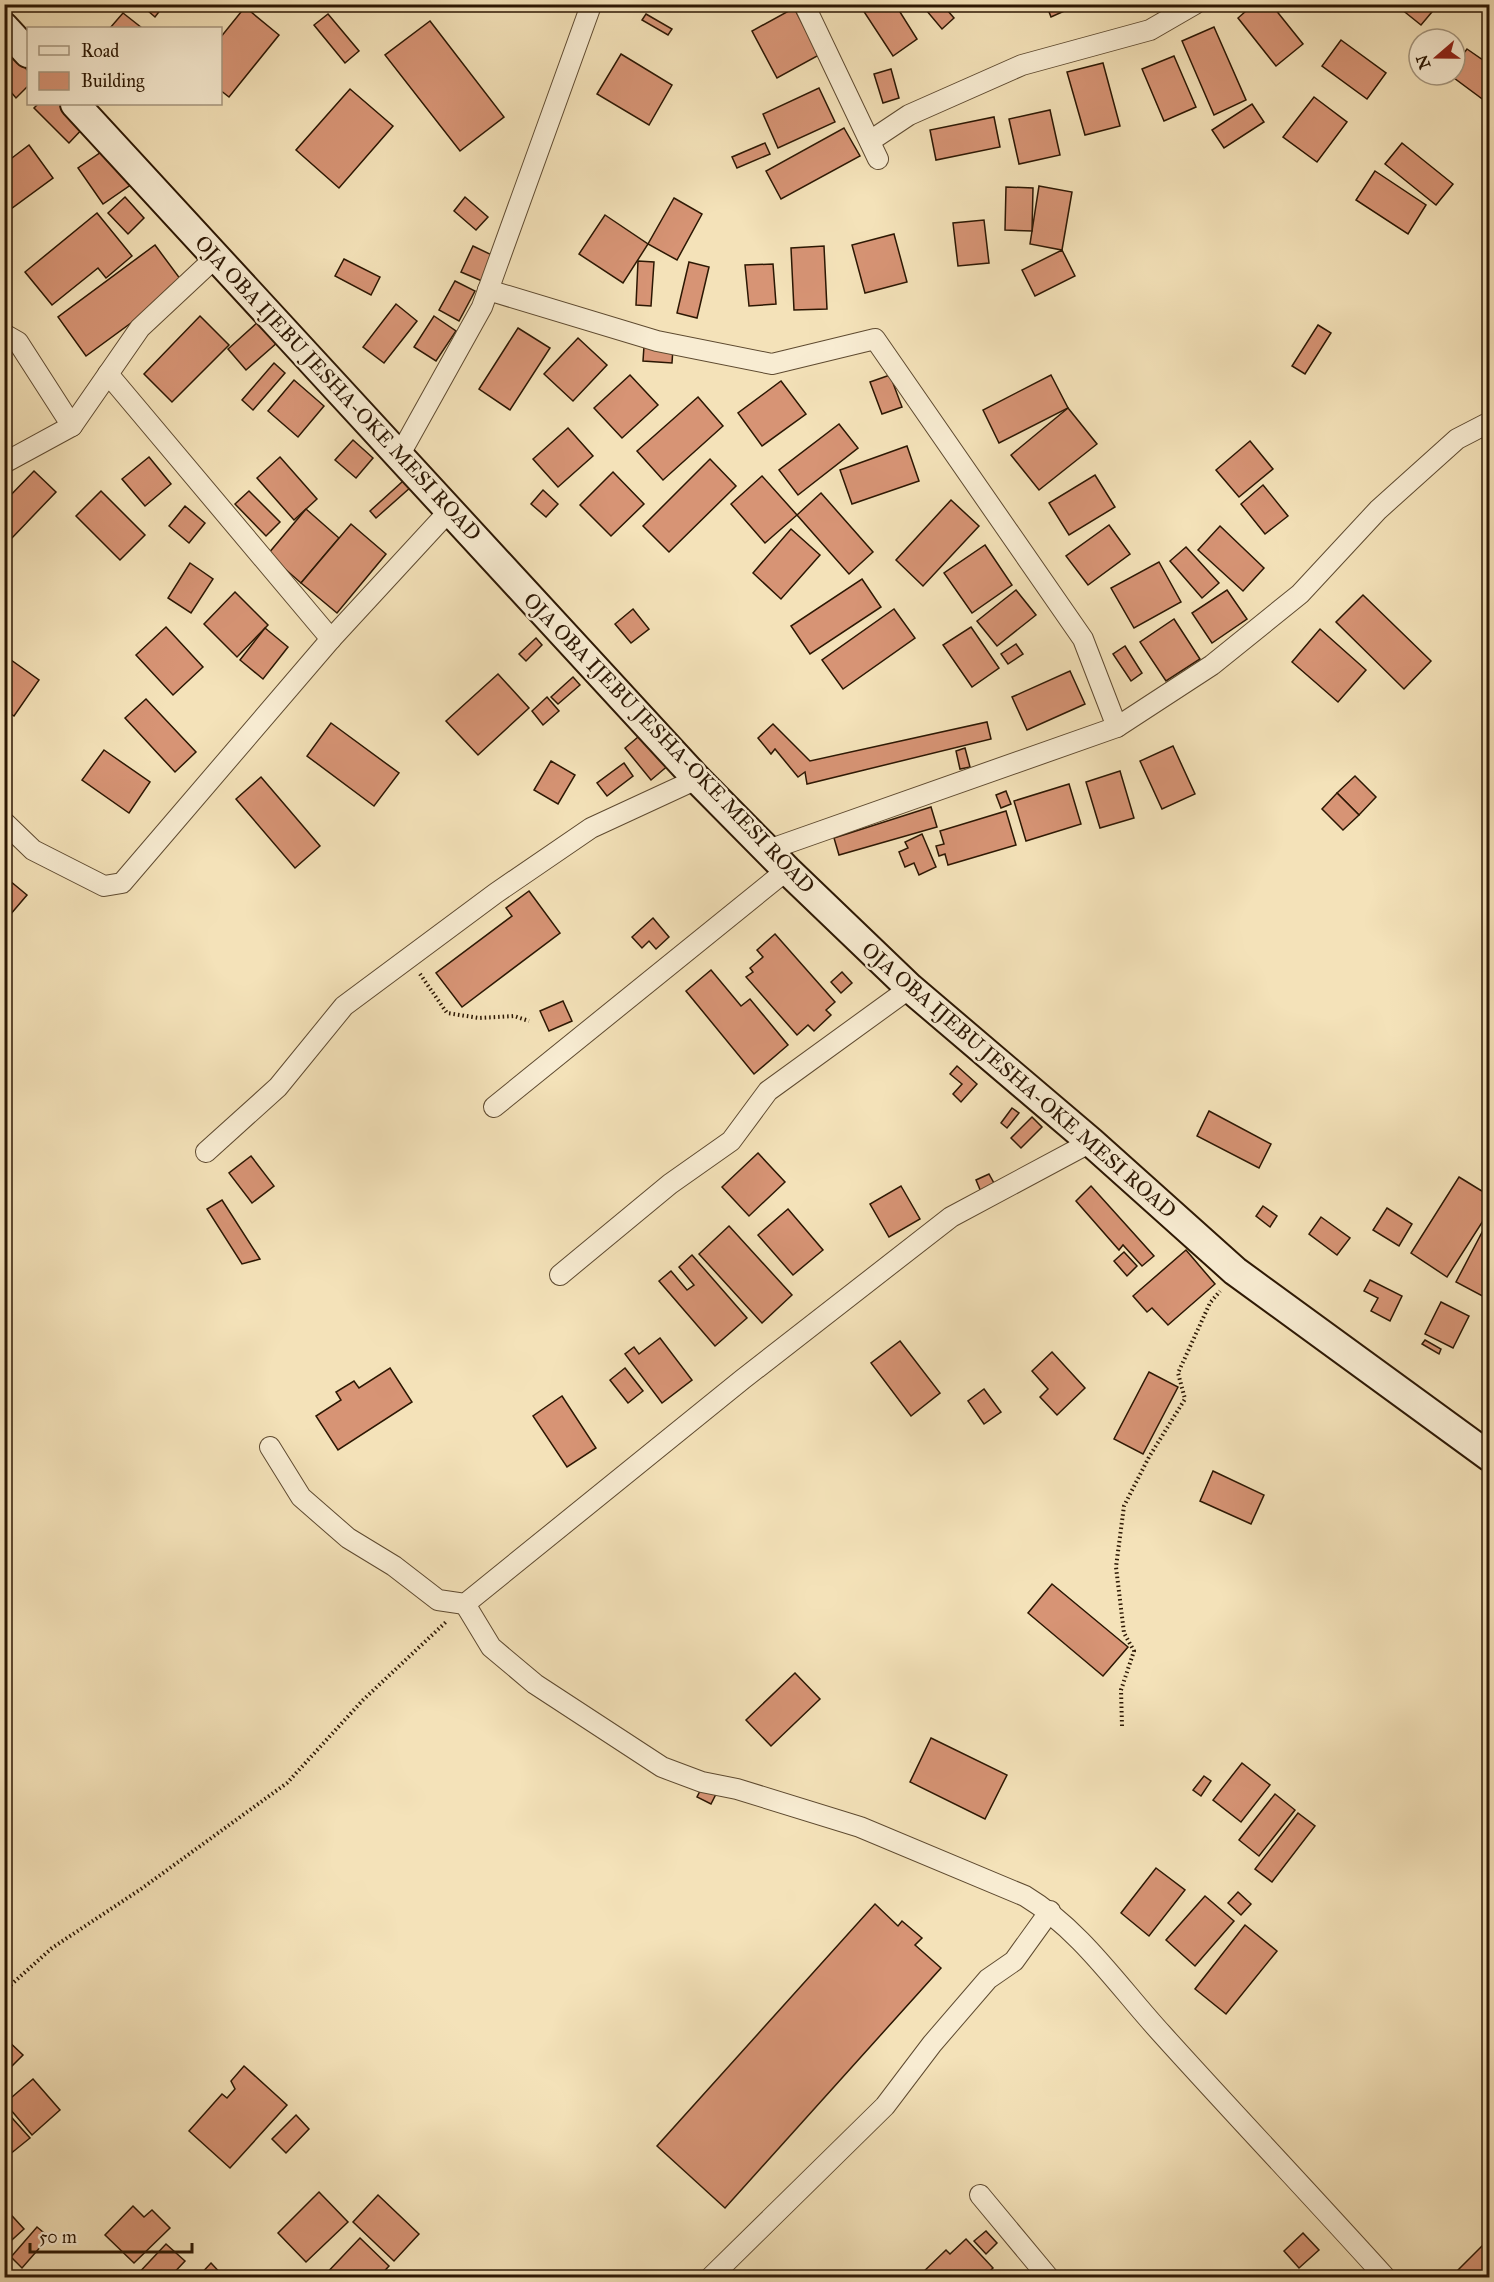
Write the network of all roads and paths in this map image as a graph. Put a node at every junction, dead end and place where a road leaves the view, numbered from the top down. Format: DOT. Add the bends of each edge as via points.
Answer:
graph roads {
  1 [pos="804,4"];
  2 [pos="1194,4"];
  3 [pos="590,6"];
  4 [pos="4,27"];
  5 [pos="27,52"];
  6 [pos="76,105"];
  7 [pos="216,257"];
  8 [pos="488,290"];
  9 [pos="4,334"];
  10 [pos="108,374"];
  11 [pos="1490,422"];
  12 [pos="72,426"];
  13 [pos="399,456"];
  14 [pos="4,463"];
  15 [pos="450,510"];
  16 [pos="331,639"];
  17 [pos="1116,727"];
  18 [pos="697,779"];
  19 [pos="4,822"];
  20 [pos="768,850"];
  21 [pos="787,870"];
  22 [pos="410,958"];
  23 [pos="910,988"];
  24 [pos="529,1021"];
  25 [pos="494,1107"];
  26 [pos="1091,1142"];
  27 [pos="206,1152"];
  28 [pos="1235,1271"];
  29 [pos="560,1275"];
  30 [pos="270,1447"];
  31 [pos="1490,1457"];
  32 [pos="465,1604"];
  33 [pos="1122,1726"];
  34 [pos="1050,1911"];
  35 [pos="4,1991"];
  36 [pos="980,2195"];
  37 [pos="710,2277"];
  38 [pos="1049,2277"];
  39 [pos="1386,2277"];
  1 -- 2 [label="street" via="874,150 909,115 1022,65 1150,30"];
  3 -- 8 [label="street"];
  4 -- 5 [label="main road"];
  6 -- 7 [label="main road, OJA OBA IJEBU JESHA-OKE MESI ROAD"];
  7 -- 10 [label="street" via="140,328"];
  7 -- 13 [label="main road, OJA OBA IJEBU JESHA-OKE MESI ROAD"];
  8 -- 13 [label="street"];
  8 -- 17 [label="street" via="657,341 772,364 875,339 1083,639"];
  9 -- 12 [label="street" via="18,342"];
  10 -- 12 [label="street"];
  10 -- 16 [label="street"];
  11 -- 17 [label="street" via="1457,439 1378,510 1300,594 1212,665"];
  12 -- 14 [label="street"];
  13 -- 15 [label="main road, OJA OBA IJEBU JESHA-OKE MESI ROAD"];
  15 -- 16 [label="street"];
  15 -- 18 [label="main road, OJA OBA IJEBU JESHA-OKE MESI ROAD"];
  16 -- 19 [label="street" via="122,883 104,886 33,849"];
  17 -- 20 [label="street"];
  18 -- 20 [label="main road, OJA OBA IJEBU JESHA-OKE MESI ROAD"];
  18 -- 22 [label="street" via="591,828"];
  20 -- 21 [label="main road, OJA OBA IJEBU JESHA-OKE MESI ROAD"];
  21 -- 23 [label="main road, OJA OBA IJEBU JESHA-OKE MESI ROAD"];
  21 -- 25 [label="street"];
  22 -- 24 [label="path" via="447,1013 479,1018 514,1016"];
  22 -- 27 [label="street" via="344,1006 278,1087"];
  23 -- 26 [label="main road, OJA OBA IJEBU JESHA-OKE MESI ROAD"];
  23 -- 29 [label="street" via="768,1091 732,1141 670,1184"];
  26 -- 28 [label="main road, OJA OBA IJEBU JESHA-OKE MESI ROAD"];
  26 -- 32 [label="street" via="951,1217"];
  28 -- 31 [label="main road, OJA OBA IJEBU JESHA-OKE MESI ROAD"];
  28 -- 33 [label="path" via="1210,1303 1178,1373 1185,1399 1149,1457 1125,1506 1116,1567 1124,1633 1134,1651 1121,1690"];
  30 -- 32 [label="street" via="302,1497 348,1538 394,1566 438,1600"];
  32 -- 34 [label="street" via="491,1647 535,1684 662,1767 860,1827 1025,1896"];
  32 -- 35 [label="path" via="363,1700 287,1783 52,1948"];
  34 -- 37 [label="street" via="1014,1961 988,1979 885,2106"];
  34 -- 39 [label="street"];
  36 -- 38 [label="street"];
}
